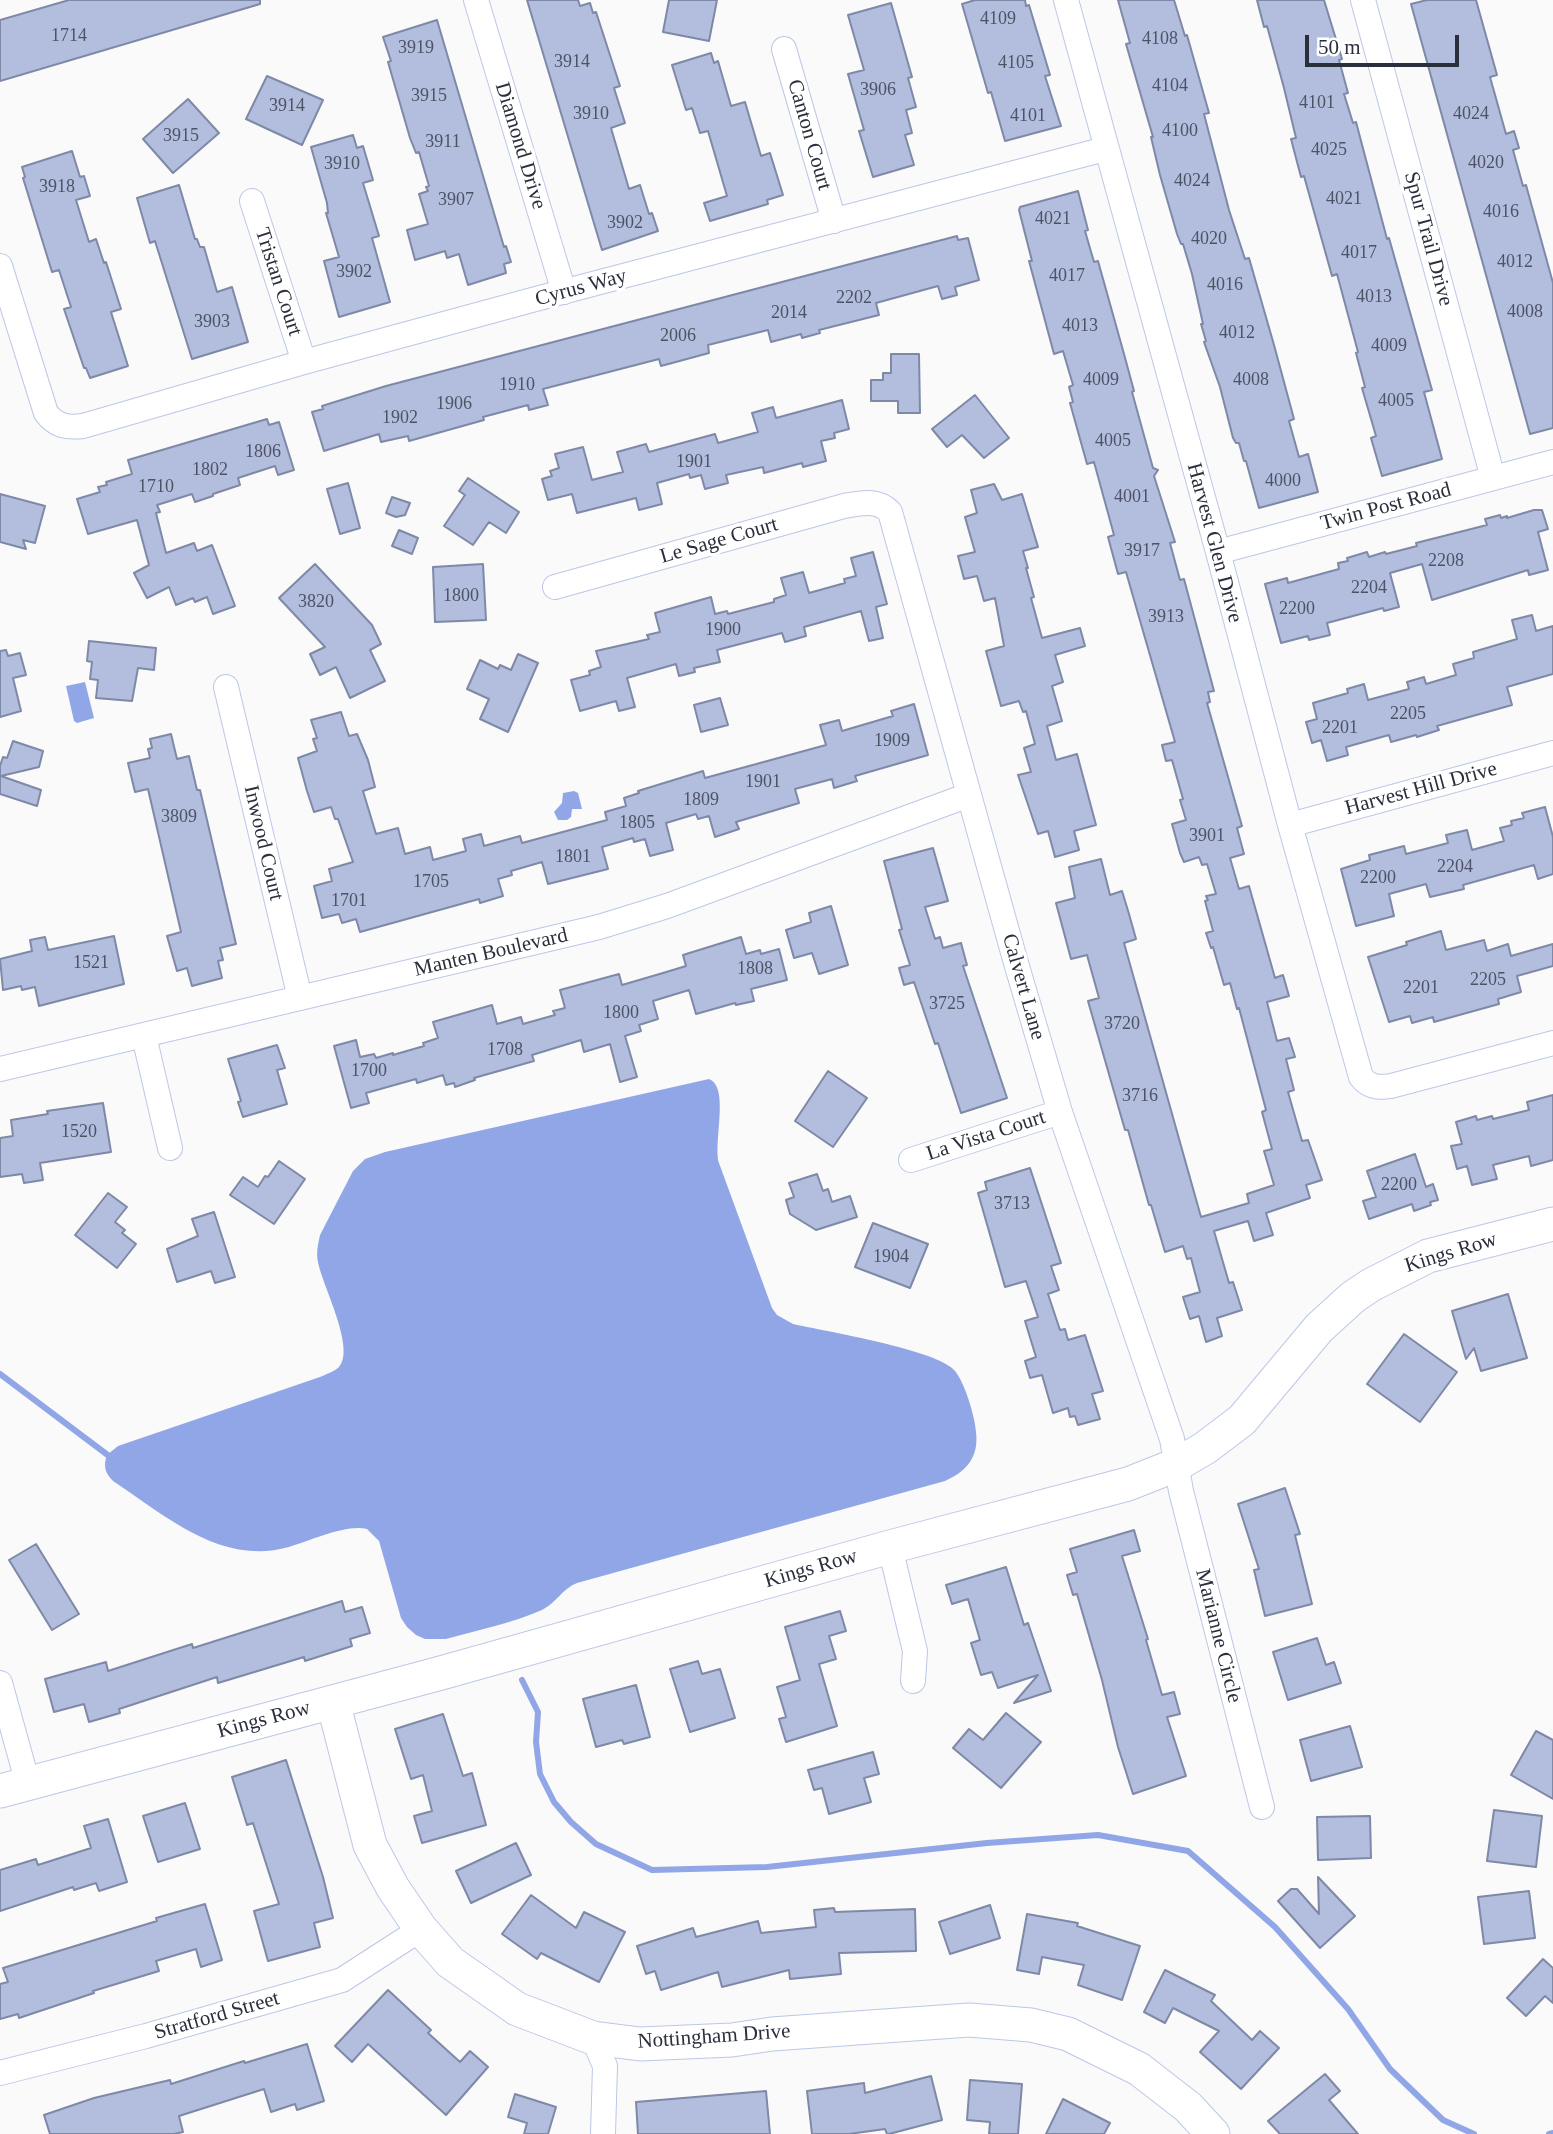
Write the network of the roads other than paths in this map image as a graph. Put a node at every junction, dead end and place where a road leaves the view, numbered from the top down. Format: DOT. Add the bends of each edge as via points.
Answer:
graph roads {
  1 [pos="476,0"];
  2 [pos="1066,0"];
  3 [pos="1363,0"];
  4 [pos="784,49"];
  5 [pos="1105,149"];
  6 [pos="252,201"];
  7 [pos="834,221"];
  8 [pos="0,266"];
  9 [pos="564,292"];
  10 [pos="304,362"];
  11 [pos="1553,462"];
  12 [pos="1493,478"];
  13 [pos="883,505"];
  14 [pos="1218,552"];
  15 [pos="555,587"];
  16 [pos="226,687"];
  17 [pos="1553,753"];
  18 [pos="969,795"];
  19 [pos="1290,825"];
  20 [pos="300,998"];
  21 [pos="144,1036"];
  22 [pos="1553,1043"];
  23 [pos="0,1069"];
  24 [pos="1060,1112"];
  25 [pos="170,1148"];
  26 [pos="911,1160"];
  27 [pos="1553,1224"];
  28 [pos="1176,1465"];
  29 [pos="890,1547"];
  30 [pos="913,1681"];
  31 [pos="0,1683"];
  32 [pos="333,1702"];
  33 [pos="14,1787"];
  34 [pos="1262,1807"];
  35 [pos="421,1929"];
  36 [pos="593,2038"];
  37 [pos="0,2073"];
  38 [pos="603,2134"];
  39 [pos="1213,2134"];
  1 -- 9 [label="street, Diamond Drive"];
  2 -- 5 [label="street, Harvest Glen Drive"];
  3 -- 12 [label="street, Spur Trail Drive"];
  4 -- 7 [label="street, Canton Court"];
  5 -- 7 [label="street, Cyrus Way"];
  5 -- 14 [label="street, Harvest Glen Drive"];
  6 -- 10 [label="street, Tristan Court"];
  7 -- 9 [label="street, Cyrus Way"];
  8 -- 10 [label="street, Cyrus Way" via="43,405 58,425 83,426"];
  9 -- 10 [label="street, Cyrus Way"];
  11 -- 12 [label="street, Twin Post Road"];
  12 -- 14 [label="street, Twin Post Road"];
  13 -- 15 [label="street, Le Sage Court" via="844,506"];
  13 -- 18 [label="street, Calvert Lane" via="893,519"];
  14 -- 19 [label="street, Harvest Glen Drive"];
  16 -- 20 [label="street, Inwood Court"];
  17 -- 19 [label="street, Harvest Hill Drive"];
  18 -- 20 [label="street, Manten Boulevard" via="634,917"];
  18 -- 24 [label="street, Calvert Lane"];
  19 -- 22 [label="street, Harvest Glen Drive" via="1356,1063 1366,1083 1391,1086"];
  20 -- 21 [label="street, Manten Boulevard"];
  21 -- 23 [label="street, Manten Boulevard"];
  21 -- 25 [label="street"];
  24 -- 26 [label="street, La Vista Court"];
  24 -- 28 [label="street, Calvert Lane" via="1172,1439"];
  27 -- 28 [label="street, Kings Row" via="1428,1256 1371,1285 1319,1328 1242,1420"];
  28 -- 29 [label="street, Kings Row" via="1128,1484"];
  28 -- 34 [label="street, Marianne Circle"];
  29 -- 30 [label="street" via="915,1651"];
  29 -- 32 [label="street, Kings Row"];
  31 -- 33 [label="street"];
  32 -- 33 [label="street, Kings Row"];
  32 -- 35 [label="street, Nottingham Drive" via="370,1845"];
  35 -- 36 [label="street, Nottingham Drive" via="450,1962 517,2009"];
  35 -- 37 [label="street, Stratford Street" via="342,1980"];
  36 -- 38 [label="street" via="605,2067"];
  36 -- 39 [label="street, Nottingham Drive" via="640,2044 970,2020 1031,2025 1068,2035 1139,2069 1188,2107"];
}
